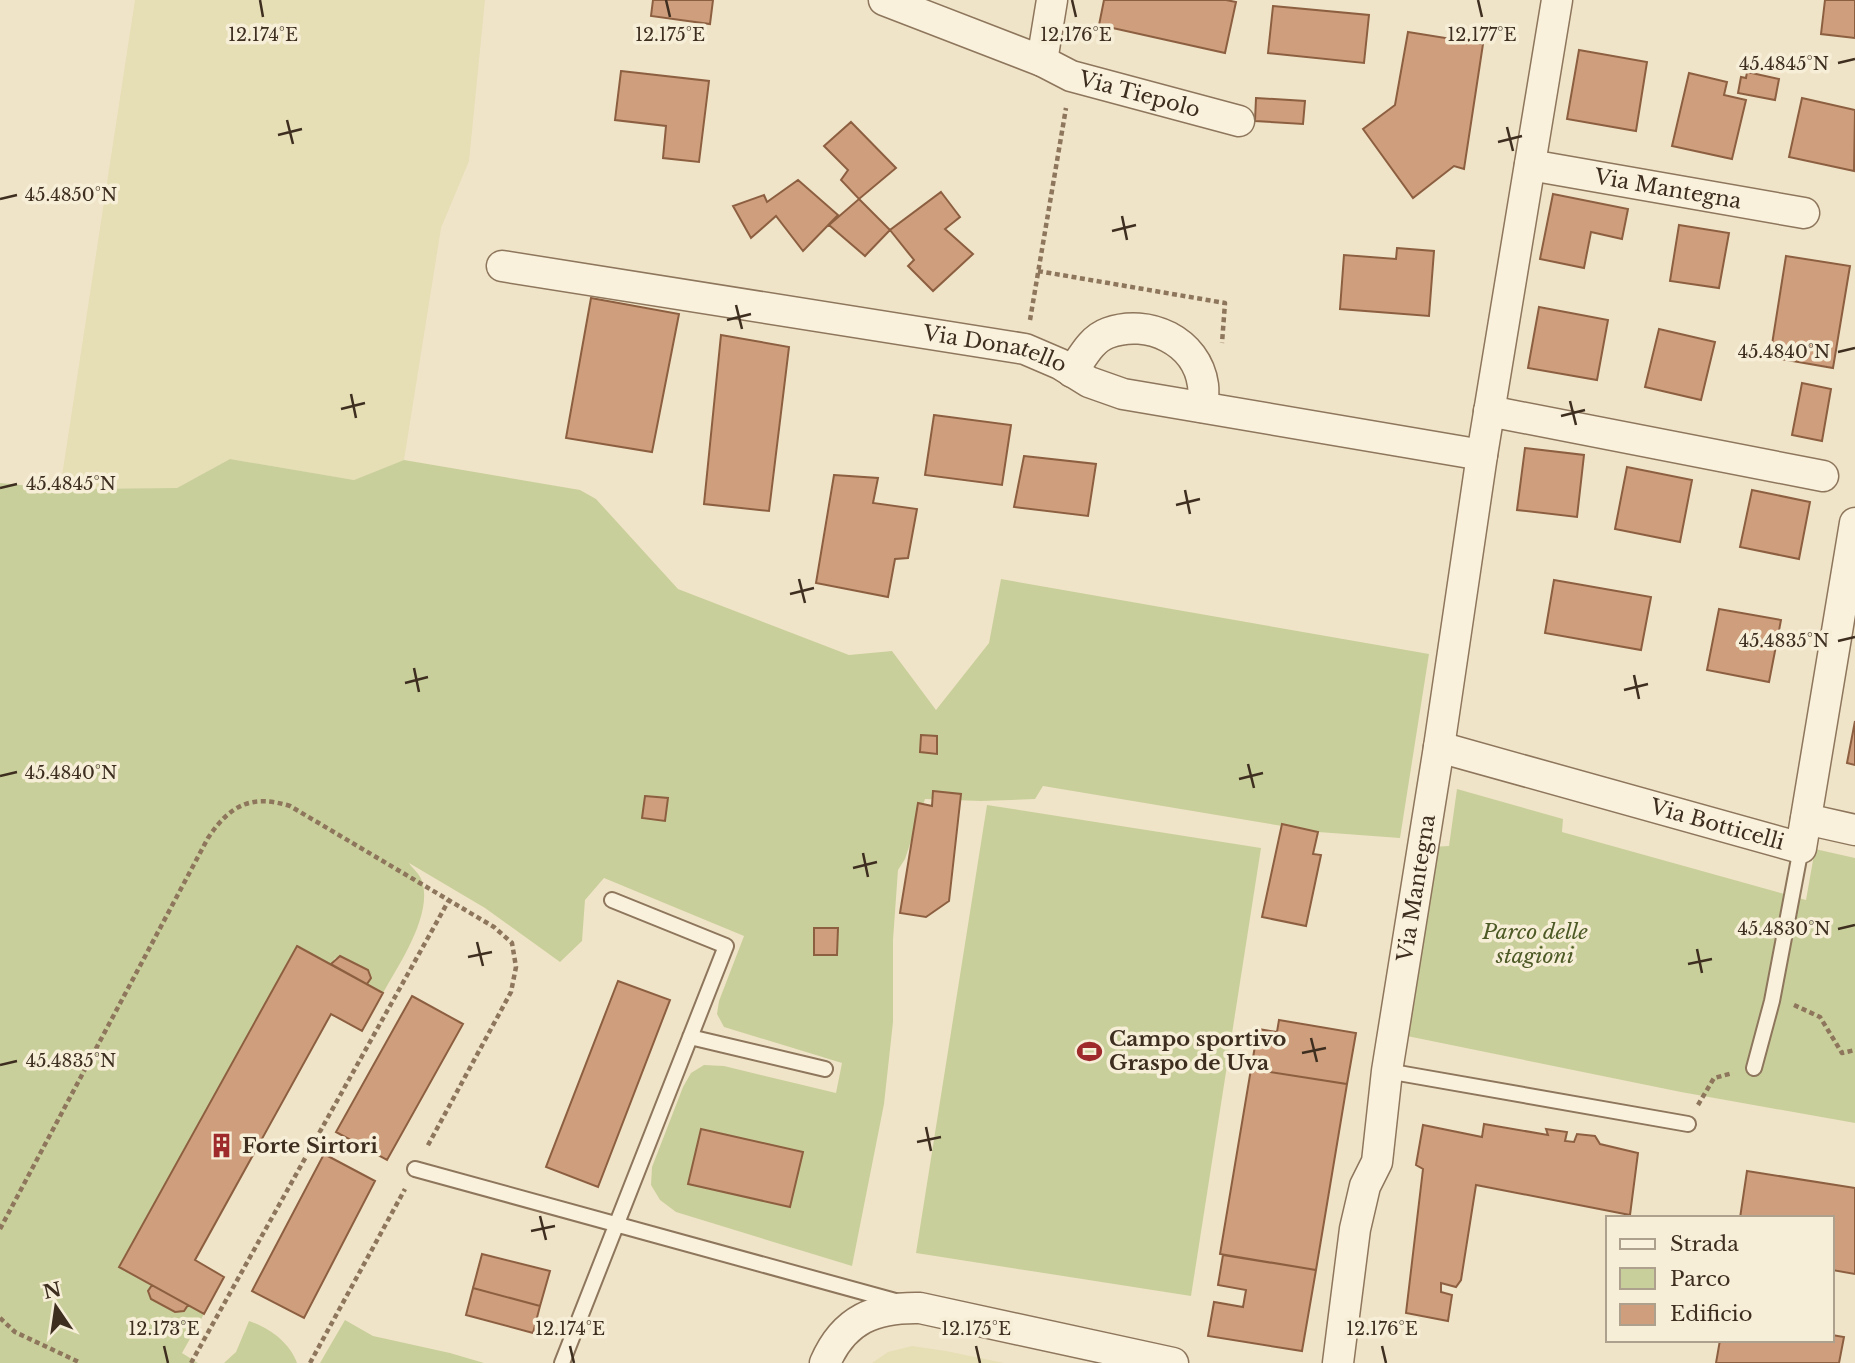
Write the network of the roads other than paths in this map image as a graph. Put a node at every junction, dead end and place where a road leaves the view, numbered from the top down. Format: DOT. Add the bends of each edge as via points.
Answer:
graph roads {
  1 [pos="884,0"];
  2 [pos="1052,0"];
  3 [pos="1556,0"];
  4 [pos="1042,61"];
  5 [pos="1239,121"];
  6 [pos="1531,165"];
  7 [pos="1804,213"];
  8 [pos="502,266"];
  9 [pos="1072,372"];
  10 [pos="1202,407"];
  11 [pos="1489,411"];
  12 [pos="1482,454"];
  13 [pos="1823,476"];
  14 [pos="1855,523"];
  15 [pos="1439,747"];
  16 [pos="1807,819"];
  17 [pos="1855,830"];
  18 [pos="1801,848"];
  19 [pos="612,900"];
  20 [pos="690,1037"];
  21 [pos="1754,1068"];
  22 [pos="825,1069"];
  23 [pos="1387,1071"];
  24 [pos="1688,1124"];
  25 [pos="415,1169"];
  26 [pos="617,1223"];
  27 [pos="920,1308"];
  28 [pos="562,1363"];
  29 [pos="825,1363"];
  30 [pos="1173,1363"];
  31 [pos="1338,1363"];
  1 -- 4 [label="street, Via Tiepolo"];
  2 -- 4 [label="street"];
  3 -- 6 [label="street, Via Mantegna"];
  4 -- 5 [label="street, Via Tiepolo" via="1072,76"];
  6 -- 7 [label="street, Via Mantegna"];
  6 -- 11 [label="street, Via Mantegna"];
  8 -- 9 [label="street, Via Donatello" via="1025,349"];
  9 -- 10 [label="street, Via Donatello" via="1123,394"];
  9 -- 10 [label="street" via="1091,344 1107,333 1149,329 1173,339 1192,358 1204,387"];
  10 -- 12 [label="street, Via Donatello"];
  11 -- 12 [label="street, Via Mantegna"];
  11 -- 13 [label="street"];
  12 -- 15 [label="street, Via Mantegna"];
  14 -- 16 [label="street, Via Botticelli"];
  15 -- 18 [label="street, Via Botticelli"];
  15 -- 23 [label="street, Via Mantegna"];
  16 -- 17 [label="street"];
  16 -- 18 [label="street, Via Botticelli"];
  18 -- 21 [label="lane"];
  19 -- 20 [label="lane" via="726,946"];
  20 -- 22 [label="lane"];
  20 -- 26 [label="lane"];
  23 -- 24 [label="lane"];
  23 -- 31 [label="street, Via Mantegna" via="1377,1162 1365,1186 1355,1229"];
  25 -- 26 [label="lane"];
  26 -- 27 [label="lane"];
  26 -- 28 [label="lane"];
  27 -- 29 [label="street" via="886,1310 858,1321 836,1342"];
  27 -- 30 [label="street"];
}
